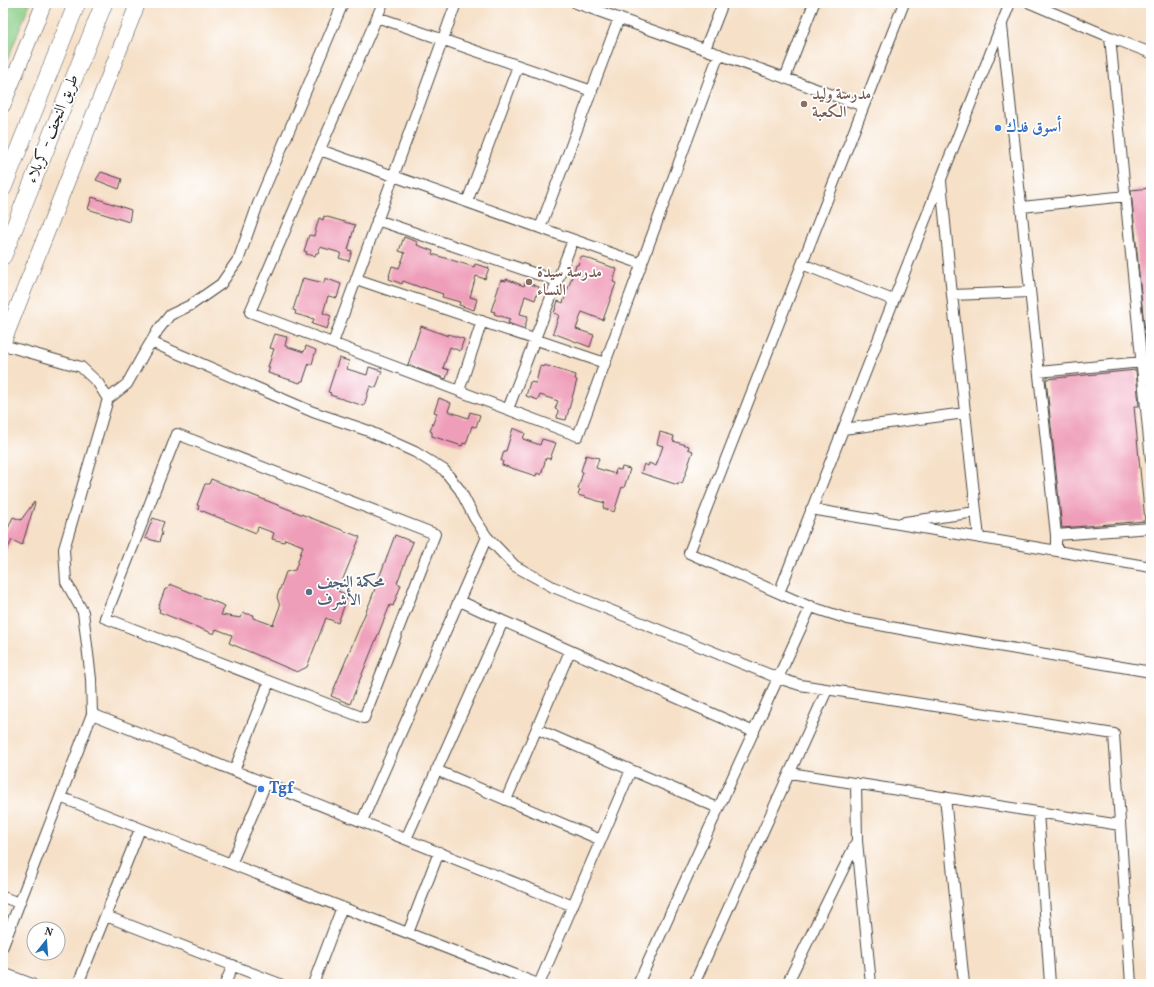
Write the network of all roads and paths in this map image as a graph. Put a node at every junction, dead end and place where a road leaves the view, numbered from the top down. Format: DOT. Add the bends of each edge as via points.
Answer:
graph roads {
  1 [pos="77,3"];
  2 [pos="104,3"];
  3 [pos="138,3"];
  4 [pos="343,3"];
  5 [pos="383,3"];
  6 [pos="456,3"];
  7 [pos="576,3"];
  8 [pos="723,3"];
  9 [pos="814,3"];
  10 [pos="904,3"];
  11 [pos="1010,3"];
  12 [pos="1030,3"];
  13 [pos="43,4"];
  14 [pos="376,17"];
  15 [pos="619,18"];
  16 [pos="1002,23"];
  17 [pos="1110,37"];
  18 [pos="443,40"];
  19 [pos="705,49"];
  20 [pos="1151,53"];
  21 [pos="718,54"];
  22 [pos="518,66"];
  23 [pos="785,78"];
  24 [pos="592,92"];
  25 [pos="3,105"];
  26 [pos="863,106"];
  27 [pos="320,150"];
  28 [pos="393,176"];
  29 [pos="941,179"];
  30 [pos="3,188"];
  31 [pos="1126,196"];
  32 [pos="467,202"];
  33 [pos="1022,207"];
  34 [pos="377,220"];
  35 [pos="540,228"];
  36 [pos="573,240"];
  37 [pos="3,256"];
  38 [pos="642,264"];
  39 [pos="802,264"];
  40 [pos="356,279"];
  41 [pos="557,281"];
  42 [pos="1030,292"];
  43 [pos="952,295"];
  44 [pos="893,300"];
  45 [pos="482,321"];
  46 [pos="535,339"];
  47 [pos="151,342"];
  48 [pos="333,343"];
  49 [pos="3,344"];
  50 [pos="1142,362"];
  51 [pos="605,363"];
  52 [pos="1039,372"];
  53 [pos="459,391"];
  54 [pos="108,399"];
  55 [pos="508,409"];
  56 [pos="1149,411"];
  57 [pos="965,413"];
  58 [pos="843,429"];
  59 [pos="1151,460"];
  60 [pos="812,509"];
  61 [pos="976,512"];
  62 [pos="894,523"];
  63 [pos="1151,528"];
  64 [pos="1056,536"];
  65 [pos="487,537"];
  66 [pos="979,538"];
  67 [pos="1056,551"];
  68 [pos="1151,567"];
  69 [pos="778,593"];
  70 [pos="460,600"];
  71 [pos="811,606"];
  72 [pos="503,621"];
  73 [pos="570,651"];
  74 [pos="1151,672"];
  75 [pos="778,678"];
  76 [pos="269,682"];
  77 [pos="827,690"];
  78 [pos="92,714"];
  79 [pos="537,729"];
  80 [pos="754,732"];
  81 [pos="436,770"];
  82 [pos="631,770"];
  83 [pos="234,771"];
  84 [pos="790,773"];
  85 [pos="266,783"];
  86 [pos="856,783"];
  87 [pos="60,797"];
  88 [pos="945,797"];
  89 [pos="506,800"];
  90 [pos="718,808"];
  91 [pos="1038,812"];
  92 [pos="362,821"];
  93 [pos="1120,825"];
  94 [pos="140,829"];
  95 [pos="406,839"];
  96 [pos="601,840"];
  97 [pos="857,841"];
  98 [pos="439,852"];
  99 [pos="231,864"];
  100 [pos="3,897"];
  101 [pos="19,903"];
  102 [pos="573,906"];
  103 [pos="342,907"];
  104 [pos="106,916"];
  105 [pos="408,933"];
  106 [pos="3,946"];
  107 [pos="233,965"];
  108 [pos="3,973"];
  109 [pos="789,981"];
  110 [pos="32,984"];
  111 [pos="78,984"];
  112 [pos="226,984"];
  113 [pos="280,984"];
  114 [pos="313,984"];
  115 [pos="539,984"];
  116 [pos="638,984"];
  117 [pos="694,984"];
  118 [pos="871,984"];
  119 [pos="964,984"];
  120 [pos="1050,984"];
  121 [pos="1131,984"];
  1 -- 30 [label="highway"];
  2 -- 37 [label="highway, طريق النجف - کربلاء"];
  3 -- 49 [label="main road"];
  4 -- 47 [label="street" via="258,204 239,258 221,284 170,315"];
  5 -- 14 [label="street"];
  6 -- 18 [label="street"];
  7 -- 15 [label="street"];
  8 -- 19 [label="street"];
  9 -- 23 [label="street"];
  10 -- 26 [label="street"];
  11 -- 16 [label="street"];
  12 -- 17 [label="street"];
  13 -- 25 [label="main road"];
  14 -- 18 [label="street"];
  14 -- 27 [label="street"];
  15 -- 19 [label="street"];
  15 -- 24 [label="street"];
  16 -- 29 [label="street"];
  16 -- 33 [label="street"];
  17 -- 20 [label="street"];
  17 -- 31 [label="street"];
  18 -- 22 [label="street"];
  18 -- 28 [label="street"];
  19 -- 21 [label="street"];
  21 -- 23 [label="street"];
  21 -- 38 [label="street"];
  22 -- 24 [label="street"];
  22 -- 32 [label="street"];
  23 -- 26 [label="street"];
  24 -- 35 [label="street"];
  26 -- 39 [label="street"];
  27 -- 28 [label="street"];
  27 -- 48 [label="street" via="250,312"];
  28 -- 32 [label="street"];
  28 -- 34 [label="street"];
  29 -- 43 [label="street"];
  29 -- 44 [label="street"];
  31 -- 33 [label="street"];
  31 -- 50 [label="street"];
  32 -- 35 [label="street"];
  33 -- 42 [label="street"];
  34 -- 40 [label="street"];
  34 -- 41 [label="street"];
  35 -- 36 [label="street"];
  36 -- 38 [label="street"];
  36 -- 41 [label="street"];
  38 -- 51 [label="street"];
  39 -- 44 [label="street"];
  39 -- 69 [label="street" via="689,553"];
  40 -- 45 [label="street"];
  40 -- 48 [label="street"];
  41 -- 46 [label="street"];
  42 -- 43 [label="street"];
  42 -- 52 [label="street"];
  43 -- 57 [label="street"];
  44 -- 58 [label="street"];
  45 -- 46 [label="street"];
  45 -- 53 [label="street"];
  46 -- 51 [label="street"];
  46 -- 55 [label="street"];
  47 -- 54 [label="street" via="127,384"];
  47 -- 65 [label="street" via="415,452 444,470 460,490"];
  48 -- 53 [label="street"];
  49 -- 54 [label="street" via="81,367 98,383"];
  50 -- 52 [label="street"];
  50 -- 56 [label="street"];
  51 -- 55 [label="street" via="578,436"];
  52 -- 64 [label="street"];
  53 -- 55 [label="street"];
  54 -- 78 [label="street" via="64,549 66,582 83,612 91,678"];
  56 -- 59 [label="street"];
  57 -- 58 [label="street"];
  57 -- 61 [label="street"];
  58 -- 60 [label="street"];
  60 -- 62 [label="street"];
  60 -- 69 [label="street"];
  61 -- 62 [label="street"];
  61 -- 66 [label="street"];
  62 -- 66 [label="street"];
  63 -- 64 [label="street"];
  64 -- 67 [label="street"];
  65 -- 70 [label="street"];
  65 -- 75 [label="street" via="514,566 553,587"];
  66 -- 67 [label="street"];
  67 -- 68 [label="street"];
  69 -- 71 [label="street"];
  70 -- 72 [label="street"];
  70 -- 92 [label="street"];
  71 -- 74 [label="street" via="848,619 893,628"];
  71 -- 75 [label="street"];
  72 -- 73 [label="street"];
  72 -- 81 [label="street"];
  73 -- 79 [label="street"];
  73 -- 80 [label="street"];
  75 -- 77 [label="street"];
  75 -- 80 [label="street"];
  76 -- 76 [label="street" via="105,618 177,434 435,534 364,718"];
  76 -- 83 [label="street"];
  77 -- 84 [label="street"];
  77 -- 93 [label="street" via="1114,734"];
  78 -- 83 [label="street"];
  78 -- 87 [label="street"];
  79 -- 82 [label="street"];
  79 -- 89 [label="street"];
  80 -- 90 [label="street"];
  81 -- 89 [label="street"];
  81 -- 95 [label="street"];
  82 -- 90 [label="street"];
  82 -- 96 [label="street"];
  83 -- 85 [label="street"];
  84 -- 86 [label="street"];
  84 -- 117 [label="street"];
  85 -- 92 [label="street"];
  85 -- 99 [label="street"];
  86 -- 88 [label="street"];
  86 -- 97 [label="street"];
  87 -- 94 [label="street"];
  87 -- 101 [label="street"];
  88 -- 91 [label="street"];
  88 -- 119 [label="street"];
  89 -- 96 [label="street"];
  90 -- 116 [label="street"];
  91 -- 93 [label="street"];
  91 -- 120 [label="street"];
  92 -- 95 [label="street"];
  93 -- 121 [label="street"];
  94 -- 99 [label="street"];
  94 -- 104 [label="street"];
  95 -- 98 [label="street"];
  96 -- 102 [label="street"];
  97 -- 109 [label="street"];
  97 -- 118 [label="street"];
  98 -- 102 [label="street"];
  98 -- 105 [label="street"];
  99 -- 103 [label="street"];
  100 -- 101 [label="street"];
  101 -- 106 [label="street"];
  102 -- 115 [label="street"];
  103 -- 105 [label="street"];
  103 -- 114 [label="street"];
  104 -- 107 [label="street"];
  104 -- 111 [label="street"];
  105 -- 115 [label="street"];
  107 -- 112 [label="street"];
  107 -- 113 [label="street"];
  108 -- 110 [label="street"];
}
